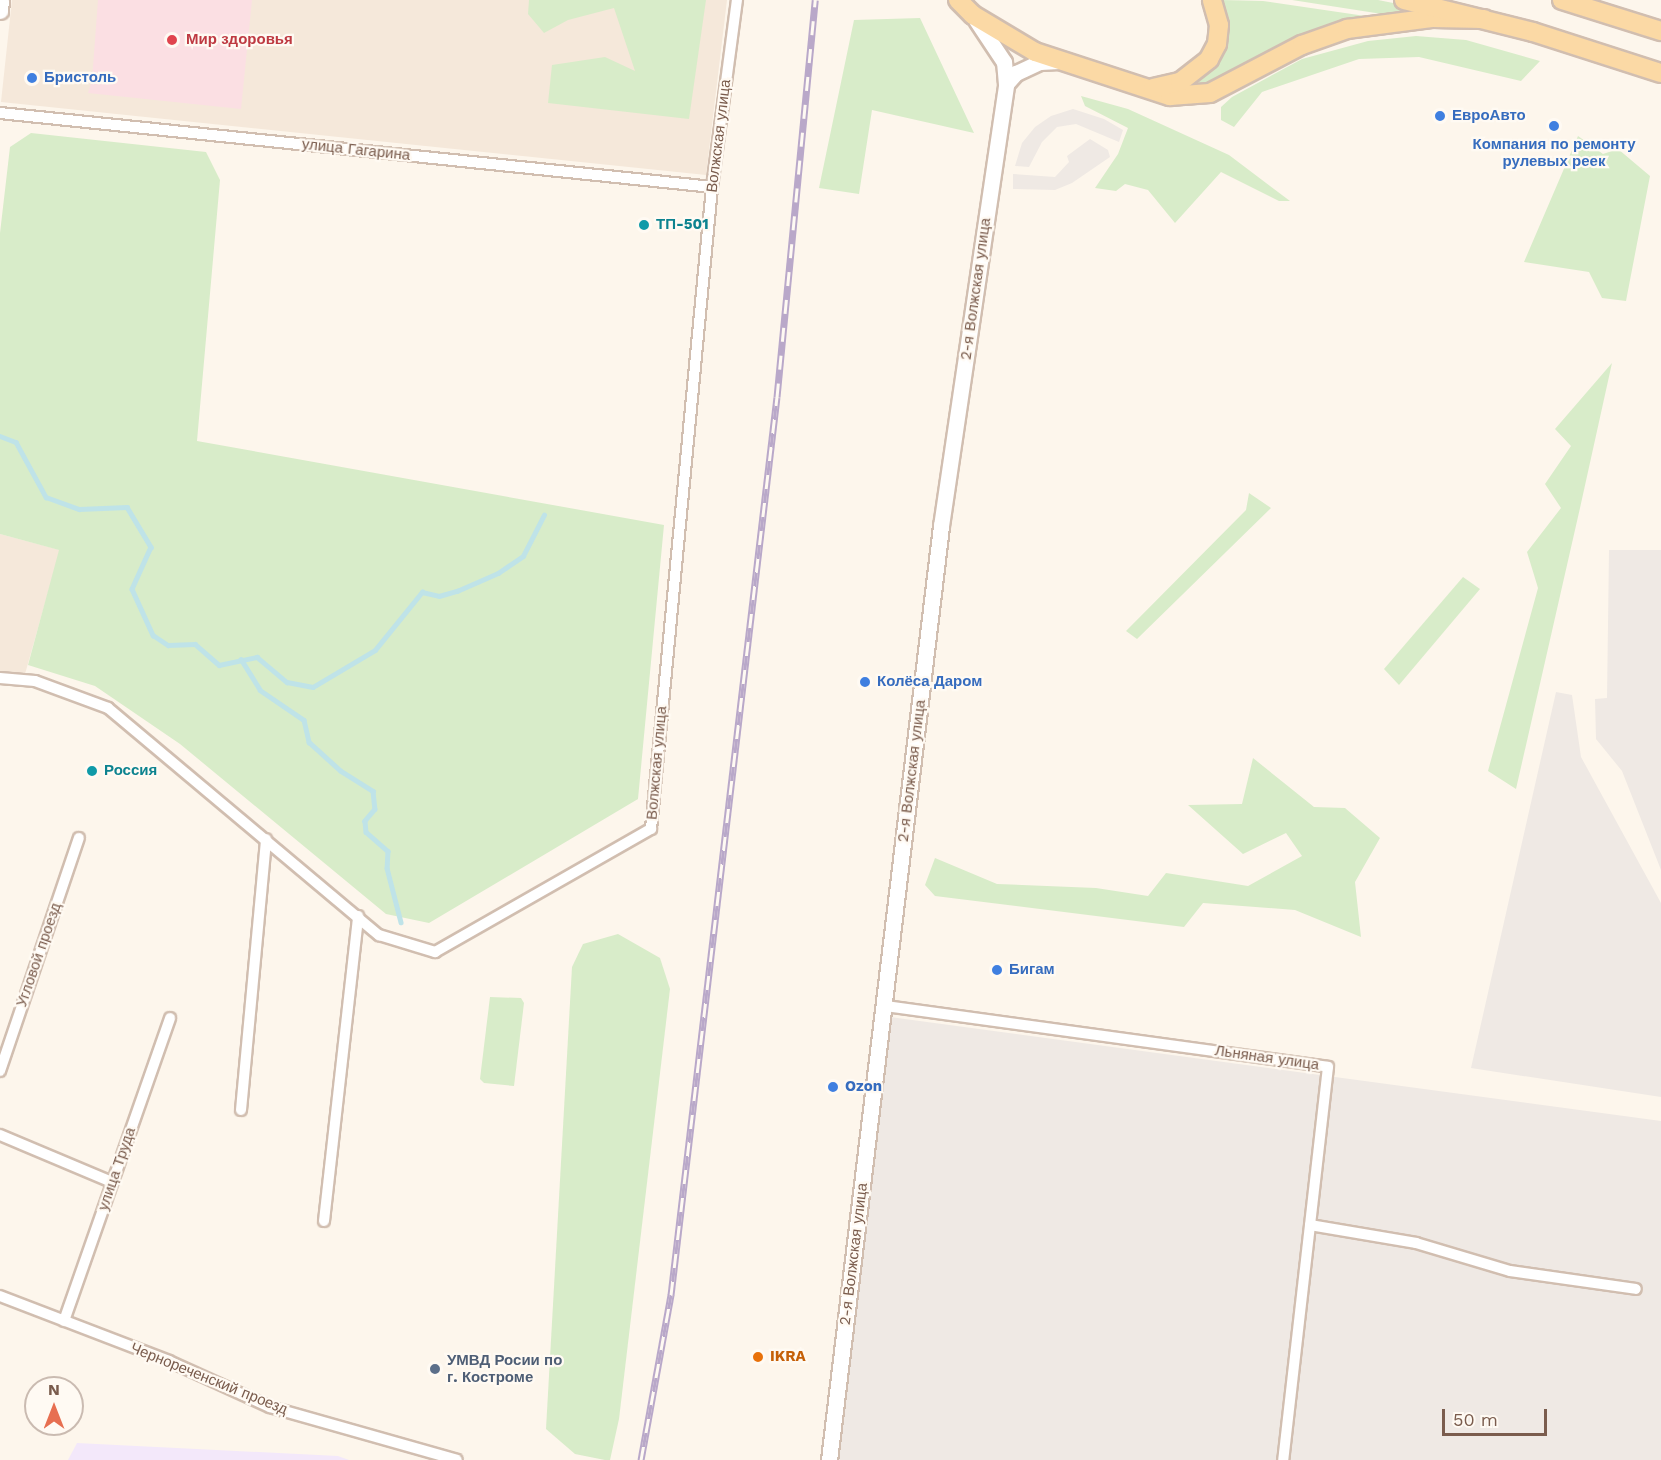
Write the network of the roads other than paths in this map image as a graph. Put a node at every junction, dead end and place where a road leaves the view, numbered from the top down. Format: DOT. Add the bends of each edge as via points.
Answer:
graph roads {
  1 [pos="1,0"];
  2 [pos="737,0"];
  3 [pos="958,0"];
  4 [pos="1212,0"];
  5 [pos="1404,0"];
  6 [pos="1562,0"];
  7 [pos="0,11"];
  8 [pos="973,15"];
  9 [pos="1484,19"];
  10 [pos="1661,31"];
  11 [pos="1061,61"];
  12 [pos="1661,73"];
  13 [pos="1006,84"];
  14 [pos="1140,90"];
  15 [pos="0,113"];
  16 [pos="712,187"];
  17 [pos="0,678"];
  18 [pos="79,838"];
  19 [pos="266,839"];
  20 [pos="357,916"];
  21 [pos="885,1006"];
  22 [pos="170,1017"];
  23 [pos="0,1071"];
  24 [pos="241,1110"];
  25 [pos="0,1135"];
  26 [pos="112,1182"];
  27 [pos="324,1221"];
  28 [pos="1310,1225"];
  29 [pos="1636,1289"];
  30 [pos="0,1296"];
  31 [pos="64,1321"];
  32 [pos="457,1460"];
  33 [pos="830,1460"];
  34 [pos="1283,1460"];
  1 -- 7 [label="street"];
  2 -- 16 [label="street, Волжская улица"];
  3 -- 8 [label="main road"];
  4 -- 14 [label="main road" via="1219,25 1217,44 1209,59 1180,82"];
  5 -- 9 [label="main road"];
  6 -- 10 [label="main road"];
  8 -- 11 [label="main road" via="1035,52"];
  8 -- 13 [label="street" via="1004,62"];
  9 -- 12 [label="main road"];
  9 -- 14 [label="main road" via="1433,18 1347,29 1302,45 1210,93 1170,96"];
  11 -- 13 [label="street" via="1040,62 1016,73"];
  11 -- 14 [label="main road"];
  13 -- 21 [label="street, 2-я Волжская улица" via="941,526"];
  15 -- 16 [label="street, улица Гагарина"];
  16 -- 20 [label="street, Волжская улица" via="651,829 435,952 379,935"];
  17 -- 19 [label="street, Волжская улица" via="35,681 108,708"];
  18 -- 23 [label="street, Угловой проезд"];
  19 -- 20 [label="street, Волжская улица"];
  19 -- 24 [label="street"];
  20 -- 27 [label="street"];
  21 -- 28 [label="street, Льняная улица" via="1328,1067"];
  21 -- 33 [label="street, 2-я Волжская улица"];
  22 -- 26 [label="street, улица Труда"];
  25 -- 26 [label="street"];
  26 -- 31 [label="street, улица Труда"];
  28 -- 29 [label="street" via="1416,1243 1510,1271"];
  28 -- 34 [label="street, Льняная улица"];
  30 -- 31 [label="street, Чернореченский проезд"];
  31 -- 32 [label="street, Чернореченский проезд" via="169,1361 270,1407"];
}
